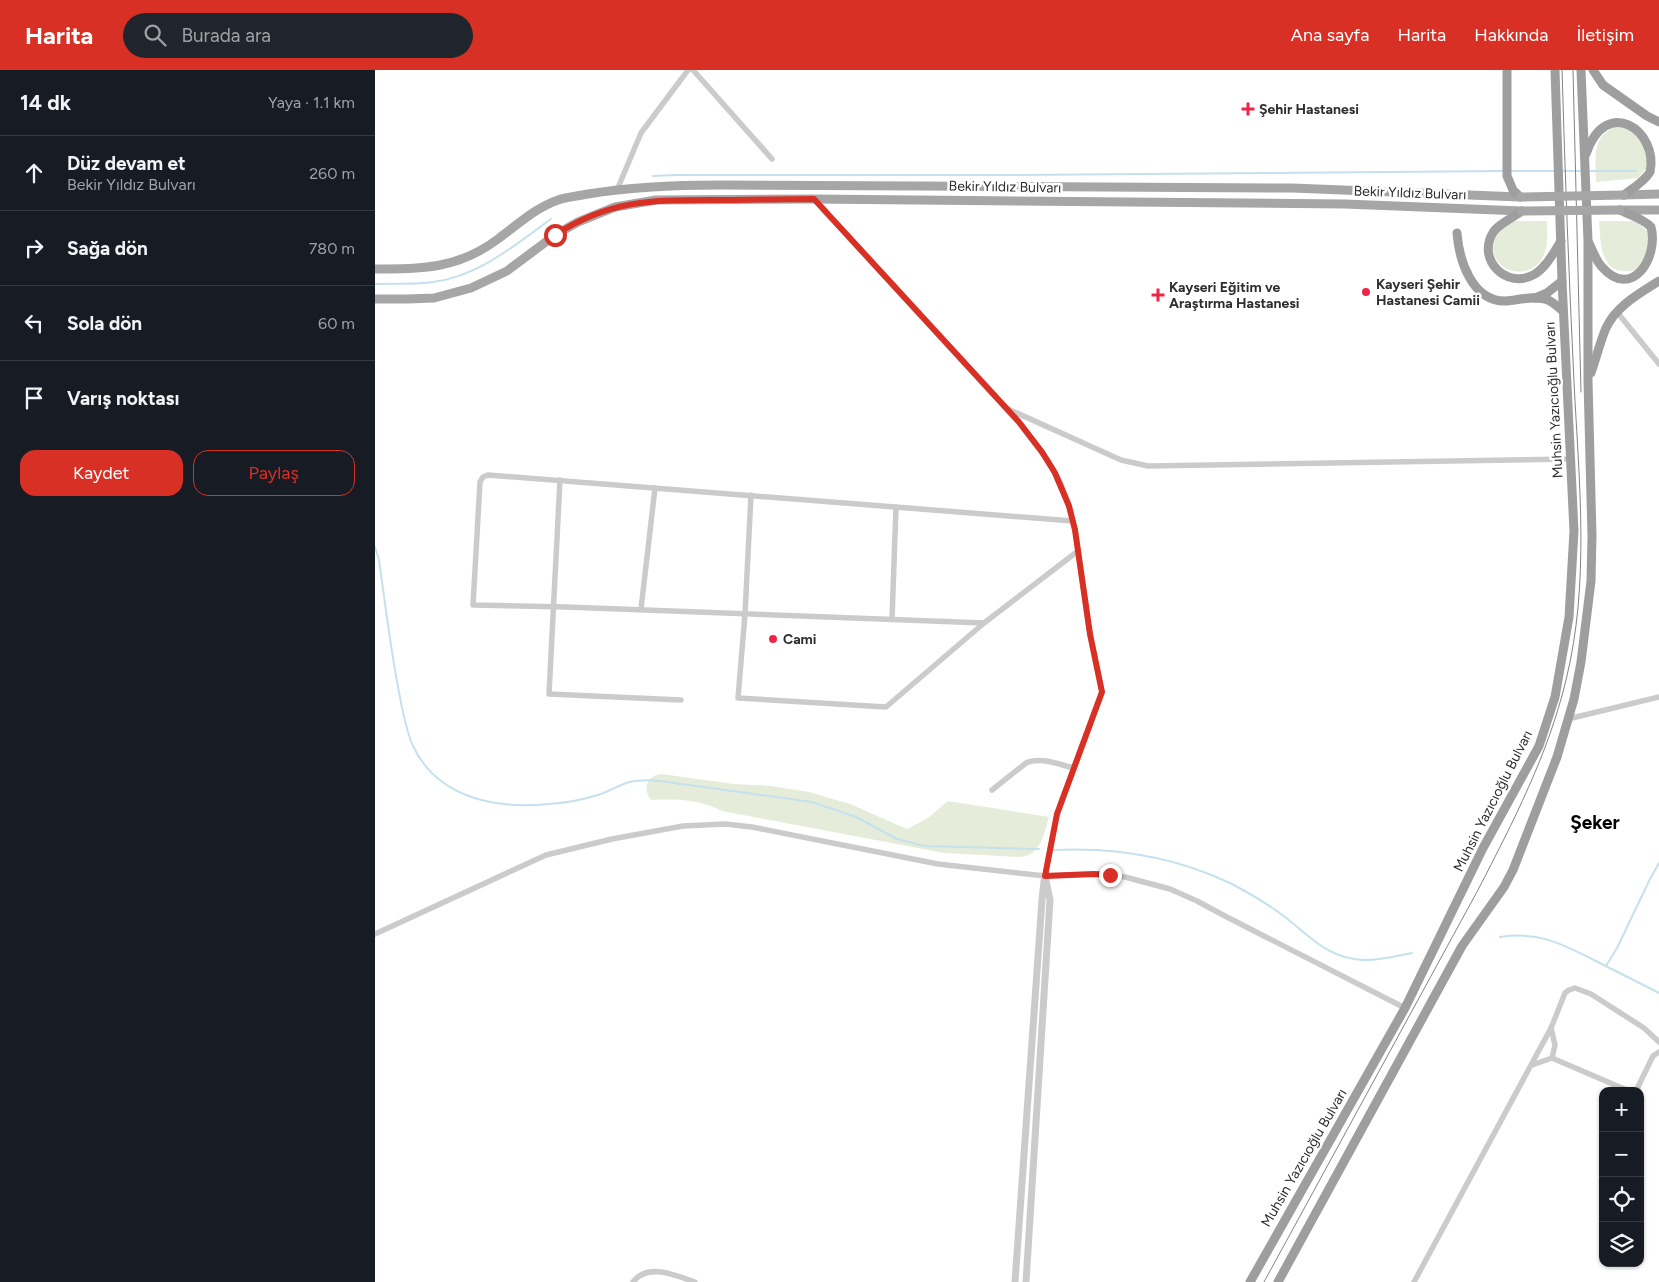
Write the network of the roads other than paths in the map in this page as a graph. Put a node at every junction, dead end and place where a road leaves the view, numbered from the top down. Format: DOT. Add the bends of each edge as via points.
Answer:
graph roads {
  1 [pos="688,70"];
  2 [pos="693,70"];
  3 [pos="1507,70"];
  4 [pos="1555,70"];
  5 [pos="1581,70"];
  6 [pos="1593,70"];
  7 [pos="1659,122"];
  8 [pos="1585,156"];
  9 [pos="772,159"];
  10 [pos="617,190"];
  11 [pos="1659,194"];
  12 [pos="1624,195"];
  13 [pos="1520,197"];
  14 [pos="814,199"];
  15 [pos="1620,210"];
  16 [pos="1659,210"];
  17 [pos="1522,212"];
  18 [pos="1457,233"];
  19 [pos="1561,240"];
  20 [pos="1588,241"];
  21 [pos="375,268"];
  22 [pos="1562,281"];
  23 [pos="1659,281"];
  24 [pos="375,299"];
  25 [pos="1533,299"];
  26 [pos="1563,311"];
  27 [pos="1617,312"];
  28 [pos="1659,364"];
  29 [pos="1588,381"];
  30 [pos="1006,408"];
  31 [pos="1571,459"];
  32 [pos="560,480"];
  33 [pos="655,488"];
  34 [pos="751,495"];
  35 [pos="896,507"];
  36 [pos="1073,521"];
  37 [pos="1078,551"];
  38 [pos="553,606"];
  39 [pos="641,610"];
  40 [pos="745,614"];
  41 [pos="892,619"];
  42 [pos="984,623"];
  43 [pos="1659,697"];
  44 [pos="681,700"];
  45 [pos="1568,719"];
  46 [pos="1074,768"];
  47 [pos="991,790"];
  48 [pos="1045,876"];
  49 [pos="375,934"];
  50 [pos="1405,1008"];
  51 [pos="1551,1028"];
  52 [pos="1659,1042"];
  53 [pos="1659,1052"];
  54 [pos="1552,1058"];
  55 [pos="1532,1065"];
  56 [pos="1620,1087"];
  57 [pos="1638,1087"];
  58 [pos="633,1282"];
  59 [pos="695,1282"];
  60 [pos="1015,1282"];
  61 [pos="1026,1282"];
  62 [pos="1250,1282"];
  63 [pos="1278,1282"];
  64 [pos="1414,1282"];
  1 -- 10 [label="street" via="641,133"];
  2 -- 9 [label="street"];
  3 -- 13 [label="highway" via="1507,176"];
  4 -- 19 [label="highway, Muhsin Yazıcıoğlu Bulvarı, bridge"];
  5 -- 8 [label="highway"];
  6 -- 7 [label="highway" via="1603,85"];
  8 -- 12 [label="highway" via="1593,139 1609,125 1628,123 1643,130 1653,145 1654,162 1648,176"];
  8 -- 20 [label="highway, bridge"];
  10 -- 13 [label="main road, Bekir Yıldız Bulvarı" via="720,185 1293,188"];
  10 -- 21 [label="main road, Bekir Yıldız Bulvarı" via="559,199 541,207 479,251 449,264 418,269"];
  11 -- 12 [label="main road, Bekir Yıldız Bulvarı"];
  12 -- 13 [label="main road, Bekir Yıldız Bulvarı, bridge"];
  14 -- 17 [label="main road, Bekir Yıldız Bulvarı" via="1345,204"];
  14 -- 24 [label="main road, Bekir Yıldız Bulvarı" via="655,200 628,204 578,222 507,271 471,288 434,298"];
  14 -- 30 [label="street"];
  15 -- 16 [label="main road, Bekir Yıldız Bulvarı"];
  15 -- 17 [label="main road, Bekir Yıldız Bulvarı, bridge"];
  15 -- 20 [label="highway" via="1655,231 1659,248 1651,269 1636,279 1612,275 1599,264"];
  17 -- 19 [label="highway" via="1495,228 1491,237 1489,257 1499,272 1515,279 1535,274 1551,258"];
  18 -- 25 [label="highway" via="1464,266 1480,292 1496,300"];
  19 -- 22 [label="highway, Muhsin Yazıcıoğlu Bulvarı"];
  20 -- 29 [label="highway"];
  22 -- 25 [label="highway"];
  22 -- 26 [label="highway, Muhsin Yazıcıoğlu Bulvarı"];
  23 -- 27 [label="highway"];
  25 -- 26 [label="highway" via="1548,300"];
  26 -- 31 [label="highway, Muhsin Yazıcıoğlu Bulvarı"];
  27 -- 28 [label="street"];
  27 -- 29 [label="highway" via="1606,328"];
  29 -- 45 [label="highway" via="1591,581 1581,662"];
  30 -- 31 [label="street" via="1121,460 1148,466"];
  30 -- 36 [label="street" via="1052,468"];
  31 -- 50 [label="highway, Muhsin Yazıcıoğlu Bulvarı" via="1575,531 1569,617 1555,696 1539,746 1483,848"];
  32 -- 33 [label="street"];
  32 -- 38 [label="street"];
  32 -- 38 [label="street" via="488,475 479,484 473,605"];
  33 -- 34 [label="street"];
  33 -- 39 [label="street"];
  34 -- 35 [label="street"];
  34 -- 40 [label="street"];
  35 -- 36 [label="street"];
  35 -- 41 [label="street"];
  36 -- 37 [label="street"];
  37 -- 42 [label="street"];
  37 -- 46 [label="street" via="1102,692"];
  38 -- 39 [label="street"];
  38 -- 44 [label="street" via="549,694"];
  39 -- 40 [label="street"];
  40 -- 41 [label="street"];
  40 -- 42 [label="street" via="738,698 886,707"];
  41 -- 42 [label="street"];
  43 -- 45 [label="street"];
  45 -- 63 [label="highway" via="1557,757 1513,870 1462,946"];
  46 -- 47 [label="street" via="1033,761"];
  46 -- 48 [label="street" via="1057,814"];
  48 -- 49 [label="street" via="938,864 752,827 697,824 547,854"];
  48 -- 50 [label="street" via="1110,875 1170,889"];
  48 -- 60 [label="street"];
  48 -- 61 [label="street" via="1050,900"];
  50 -- 62 [label="highway, Muhsin Yazıcıoğlu Bulvarı"];
  51 -- 52 [label="street" via="1565,993 1578,988 1643,1028"];
  51 -- 54 [label="street" via="1555,1045"];
  51 -- 55 [label="street"];
  53 -- 57 [label="street" via="1653,1056"];
  54 -- 55 [label="street"];
  54 -- 56 [label="street"];
  55 -- 64 [label="street"];
  58 -- 59 [label="street" via="643,1274 657,1272"];
}
